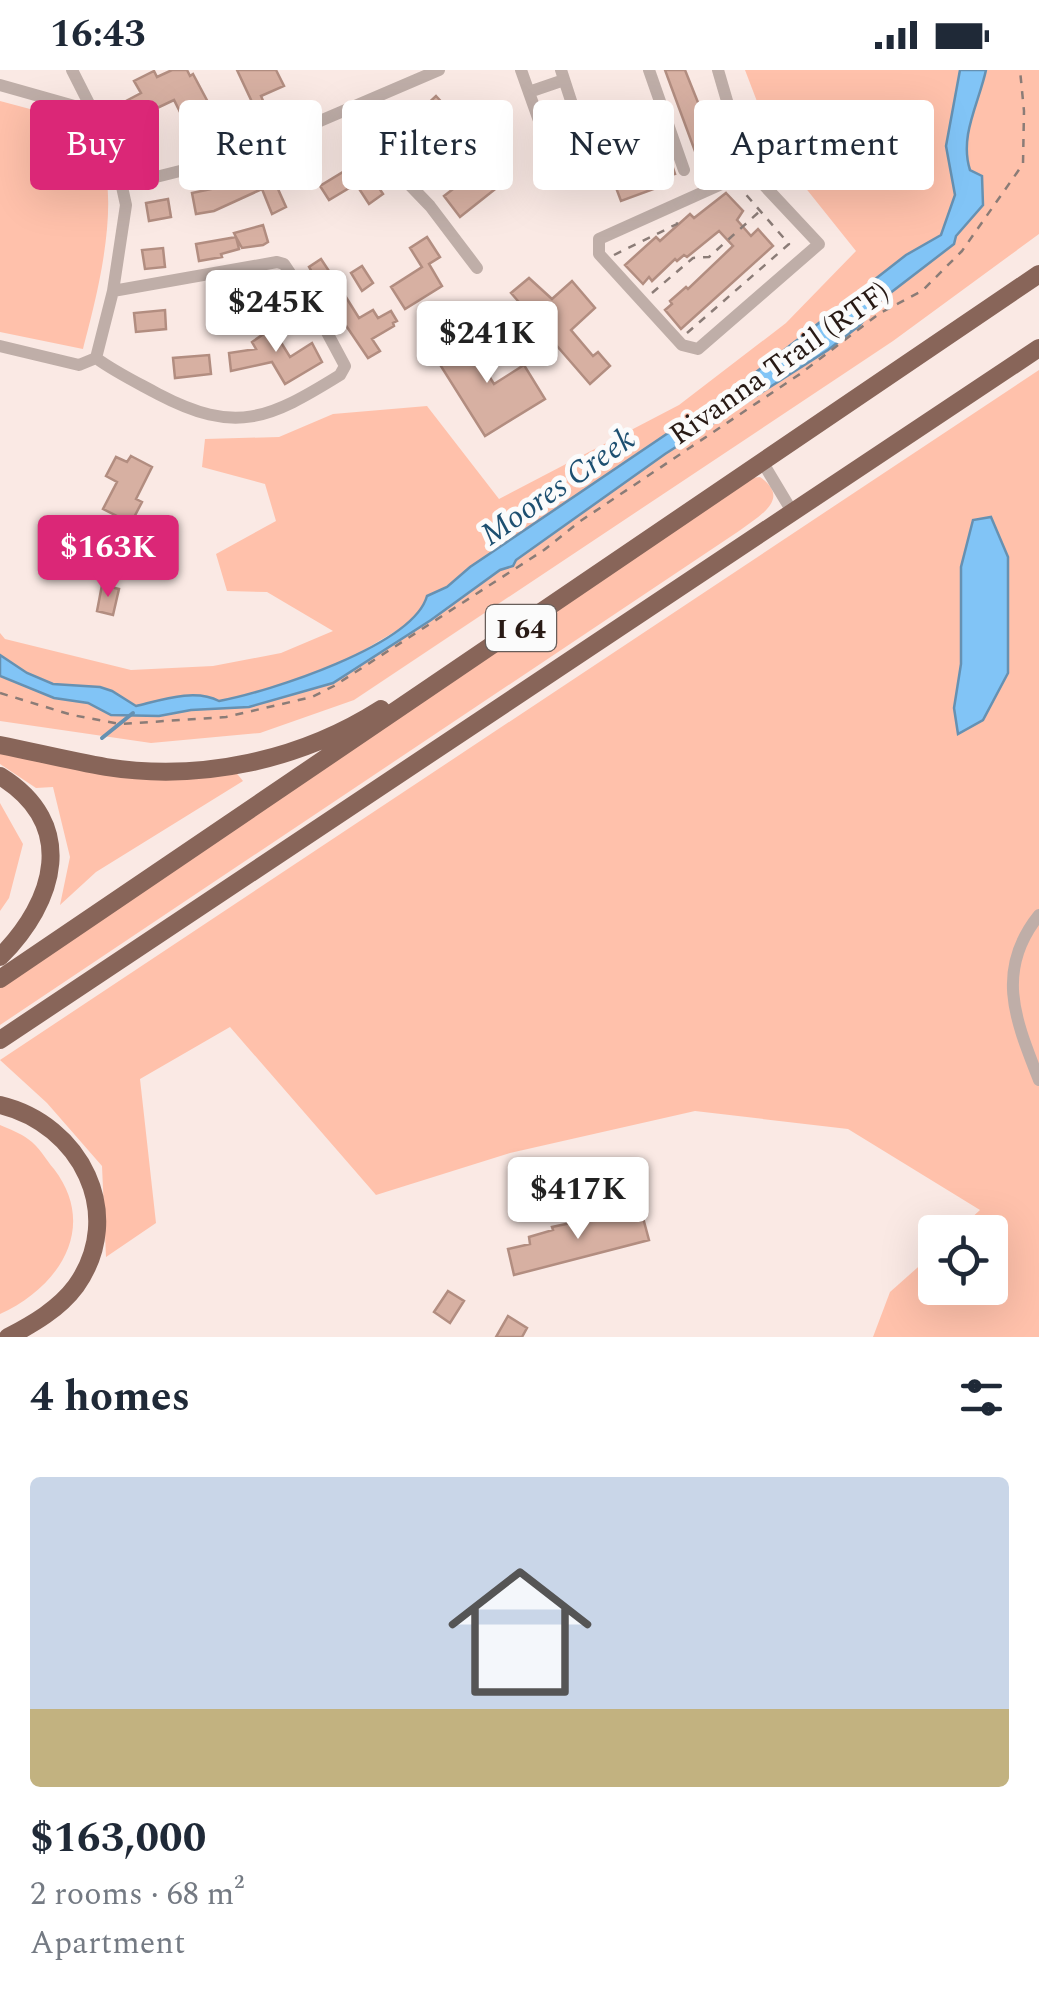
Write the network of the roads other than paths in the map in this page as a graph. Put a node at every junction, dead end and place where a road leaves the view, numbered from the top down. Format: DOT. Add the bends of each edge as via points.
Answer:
graph roads {
  1 [pos="72,70"];
  2 [pos="438,70"];
  3 [pos="521,70"];
  4 [pos="649,70"];
  5 [pos="718,70"];
  6 [pos="562,75"];
  7 [pos="0,86"];
  8 [pos="529,92"];
  9 [pos="52,100"];
  10 [pos="87,100"];
  11 [pos="368,100"];
  12 [pos="571,100"];
  13 [pos="659,100"];
  14 [pos="727,100"];
  15 [pos="533,103"];
  16 [pos="342,111"];
  17 [pos="674,142"];
  18 [pos="746,166"];
  19 [pos="684,170"];
  20 [pos="159,177"];
  21 [pos="124,190"];
  22 [pos="415,190"];
  23 [pos="476,268"];
  24 [pos="1039,274"];
  25 [pos="113,291"];
  26 [pos="0,346"];
  27 [pos="1039,348"];
  28 [pos="96,358"];
  29 [pos="763,462"];
  30 [pos="793,513"];
  31 [pos="541,615"];
  32 [pos="0,744"];
  33 [pos="0,776"];
  34 [pos="1039,915"];
  35 [pos="0,957"];
  36 [pos="0,979"];
  37 [pos="0,1040"];
  38 [pos="1039,1080"];
  39 [pos="0,1105"];
  40 [pos="8,1337"];
  1 -- 10 [label="street"];
  2 -- 11 [label="street"];
  3 -- 8 [label="street"];
  4 -- 13 [label="street"];
  5 -- 14 [label="street"];
  6 -- 8 [label="street"];
  6 -- 12 [label="street"];
  7 -- 9 [label="street"];
  8 -- 15 [label="street"];
  16 -- 20 [label="street" via="220,163"];
  17 -- 19 [label="street"];
  18 -- 18 [label="street" via="737,177 597,244 598,254 689,348 698,349 820,244"];
  21 -- 25 [label="street"];
  22 -- 23 [label="street"];
  24 -- 29 [label="highway, I 64"];
  25 -- 28 [label="street"];
  25 -- 28 [label="street" via="277,262 302,289 344,360 343,372 280,408 224,418 190,411"];
  26 -- 28 [label="street" via="79,364"];
  27 -- 30 [label="highway, I 64"];
  29 -- 30 [label="street"];
  29 -- 31 [label="highway, I 64"];
  30 -- 37 [label="highway, I 64"];
  31 -- 32 [label="highway" via="341,733 254,762 182,770 109,767"];
  31 -- 36 [label="highway, I 64"];
  33 -- 35 [label="highway" via="38,810 52,859 35,911"];
  34 -- 38 [label="street" via="1022,941 1012,982 1014,1010"];
  39 -- 40 [label="highway" via="54,1129 74,1152 88,1177 97,1222 77,1284 49,1313"];
}
